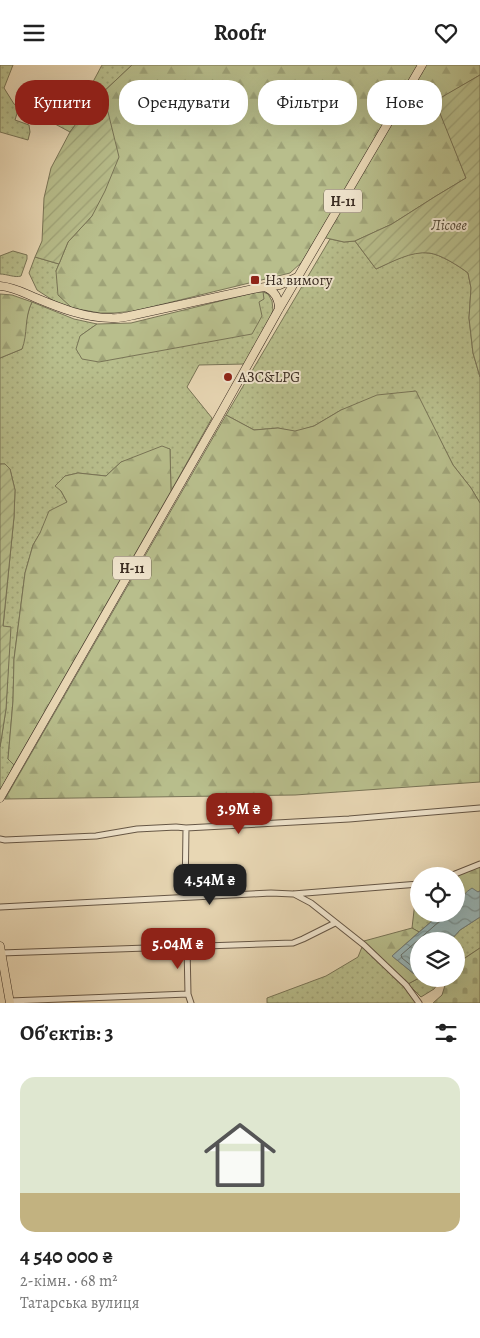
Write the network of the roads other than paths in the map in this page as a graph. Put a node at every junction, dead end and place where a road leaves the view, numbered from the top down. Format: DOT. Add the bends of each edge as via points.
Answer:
graph roads {
  1 [pos="422,65"];
  2 [pos="298,277"];
  3 [pos="0,286"];
  4 [pos="265,287"];
  5 [pos="279,309"];
  6 [pos="0,798"];
  7 [pos="480,808"];
  8 [pos="186,829"];
  9 [pos="0,839"];
  10 [pos="480,864"];
  11 [pos="465,870"];
  12 [pos="410,885"];
  13 [pos="293,894"];
  14 [pos="185,897"];
  15 [pos="0,907"];
  16 [pos="335,923"];
  17 [pos="187,946"];
  18 [pos="1,949"];
  19 [pos="188,994"];
  20 [pos="10,1002"];
  21 [pos="191,1003"];
  22 [pos="419,1003"];
  1 -- 2 [label="main road, Н-11"];
  2 -- 4 [label="main road"];
  2 -- 5 [label="main road, Н-11"];
  3 -- 4 [label="main road" via="77,313 113,319"];
  4 -- 5 [label="main road" via="277,296"];
  5 -- 6 [label="main road, Н-11"];
  7 -- 8 [label="street"];
  8 -- 9 [label="street" via="138,829 96,836"];
  8 -- 14 [label="street"];
  10 -- 11 [label="street"];
  12 -- 13 [label="street"];
  13 -- 14 [label="street"];
  13 -- 16 [label="street" via="311,903"];
  14 -- 15 [label="street"];
  16 -- 17 [label="street" via="292,943"];
  16 -- 22 [label="street" via="364,945 406,985"];
  17 -- 18 [label="street"];
  17 -- 19 [label="street"];
  18 -- 20 [label="main road"];
  19 -- 20 [label="street"];
  19 -- 21 [label="street"];
}
